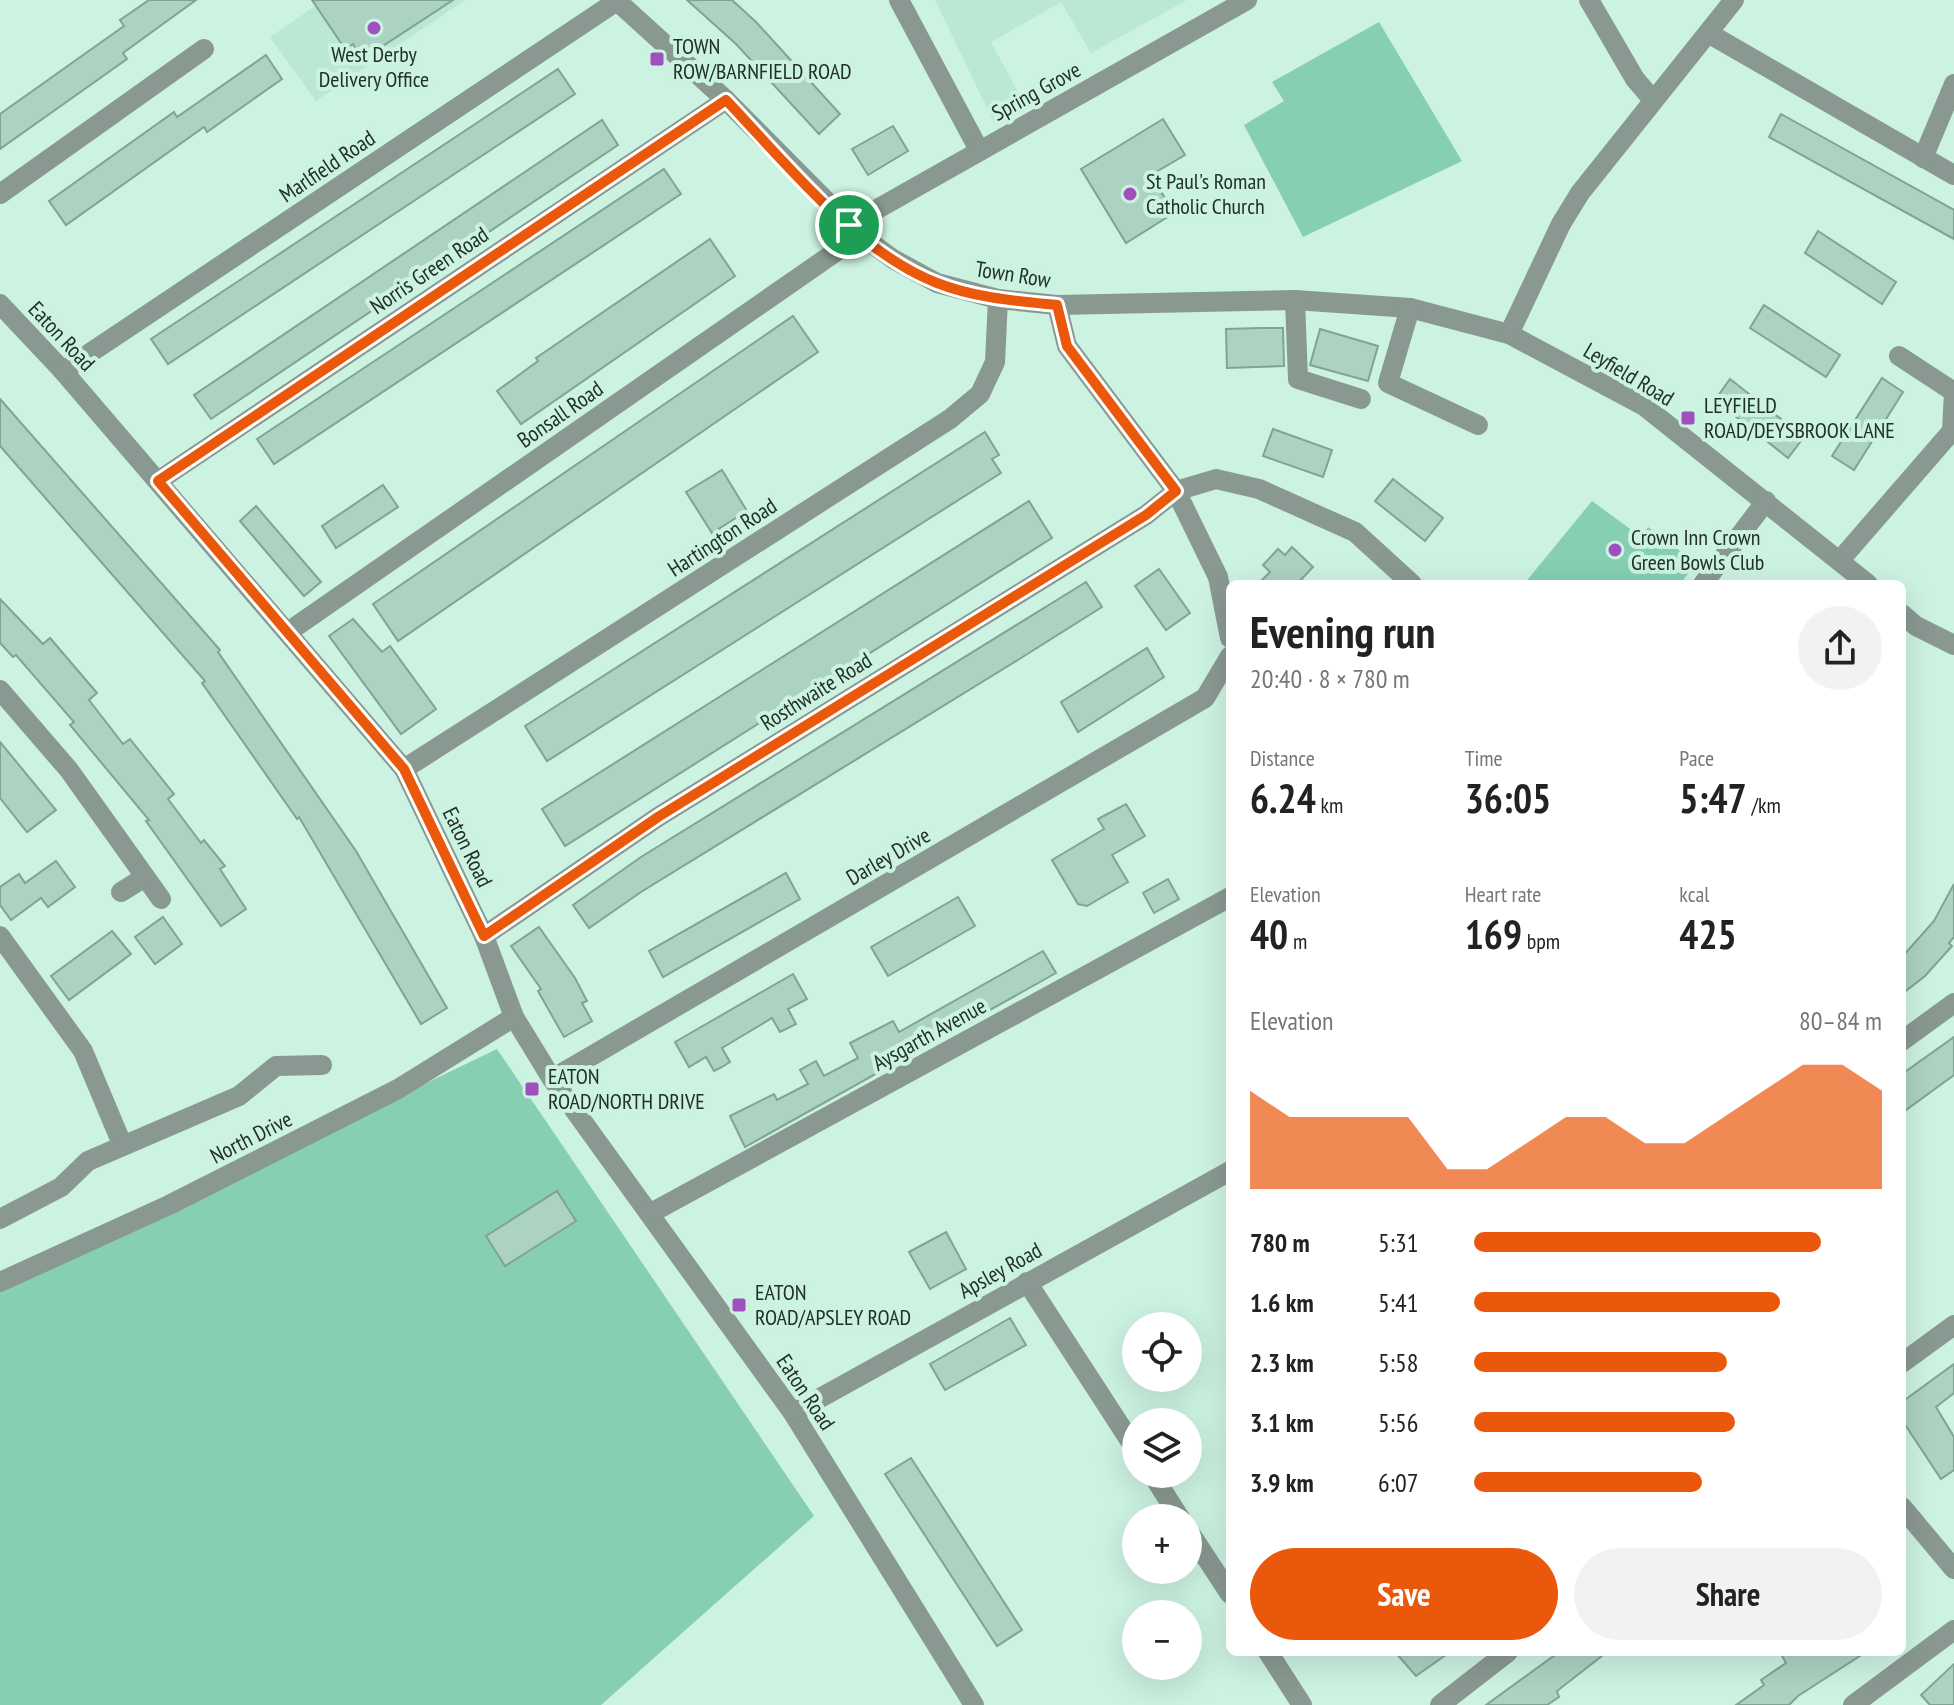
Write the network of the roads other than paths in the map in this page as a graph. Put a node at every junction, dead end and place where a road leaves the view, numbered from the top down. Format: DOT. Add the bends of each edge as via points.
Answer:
graph roads {
  1 [pos="616,0"];
  2 [pos="899,0"];
  3 [pos="1247,0"];
  4 [pos="1589,0"];
  5 [pos="1734,0"];
  6 [pos="1708,33"];
  7 [pos="204,49"];
  8 [pos="1954,84"];
  9 [pos="726,100"];
  10 [pos="1653,100"];
  11 [pos="979,150"];
  12 [pos="1923,158"];
  13 [pos="1954,175"];
  14 [pos="0,194"];
  15 [pos="854,230"];
  16 [pos="998,299"];
  17 [pos="1295,300"];
  18 [pos="0,304"];
  19 [pos="1057,305"];
  20 [pos="1410,308"];
  21 [pos="1509,334"];
  22 [pos="1899,356"];
  23 [pos="63,371"];
  24 [pos="1361,399"];
  25 [pos="1478,425"];
  26 [pos="158,481"];
  27 [pos="1176,491"];
  28 [pos="1766,501"];
  29 [pos="1841,559"];
  30 [pos="1408,580"];
  31 [pos="1706,580"];
  32 [pos="1864,580"];
  33 [pos="1226,618"];
  34 [pos="1907,627"];
  35 [pos="288,632"];
  36 [pos="1954,644"];
  37 [pos="1226,663"];
  38 [pos="0,690"];
  39 [pos="404,769"];
  40 [pos="145,877"];
  41 [pos="121,892"];
  42 [pos="161,899"];
  43 [pos="1226,899"];
  44 [pos="484,936"];
  45 [pos="3,948"];
  46 [pos="1954,1003"];
  47 [pos="514,1017"];
  48 [pos="1906,1038"];
  49 [pos="322,1065"];
  50 [pos="552,1079"];
  51 [pos="122,1144"];
  52 [pos="1226,1173"];
  53 [pos="651,1213"];
  54 [pos="0,1219"];
  55 [pos="0,1282"];
  56 [pos="1027,1282"];
  57 [pos="1954,1325"];
  58 [pos="1906,1360"];
  59 [pos="793,1413"];
  60 [pos="1122,1428"];
  61 [pos="1906,1512"];
  62 [pos="1202,1551"];
  63 [pos="1954,1569"];
  64 [pos="1226,1588"];
  65 [pos="1954,1630"];
  66 [pos="1271,1656"];
  67 [pos="1503,1656"];
  68 [pos="974,1705"];
  69 [pos="1302,1705"];
  70 [pos="1440,1705"];
  71 [pos="1853,1705"];
  1 -- 9 [label="street, Town Row"];
  1 -- 23 [label="street, Marlfield Road"];
  2 -- 11 [label="street"];
  3 -- 11 [label="street, Spring Grove"];
  4 -- 10 [label="street"];
  5 -- 6 [label="street"];
  6 -- 10 [label="street"];
  6 -- 12 [label="street"];
  7 -- 14 [label="street"];
  8 -- 12 [label="street"];
  9 -- 15 [label="street, Town Row"];
  9 -- 26 [label="street, Norris Green Road"];
  10 -- 21 [label="street" via="1580,193"];
  11 -- 15 [label="street, Spring Grove"];
  12 -- 13 [label="street"];
  15 -- 16 [label="street, Town Row" via="937,283"];
  15 -- 35 [label="street, Bonsall Road"];
  16 -- 19 [label="street, Town Row"];
  16 -- 39 [label="street, Hartington Road" via="995,362 980,394 950,419"];
  17 -- 19 [label="street, Town Row"];
  17 -- 20 [label="street, Town Row"];
  17 -- 24 [label="street" via="1298,379"];
  18 -- 23 [label="street, Eaton Road"];
  19 -- 27 [label="street" via="1067,346"];
  20 -- 21 [label="street, Town Row"];
  20 -- 25 [label="street" via="1388,383"];
  21 -- 28 [label="street, Leyfield Road" via="1644,406"];
  22 -- 29 [label="street" via="1954,392 1952,431"];
  23 -- 26 [label="street, Eaton Road"];
  26 -- 35 [label="street, Eaton Road"];
  27 -- 30 [label="street" via="1216,479 1259,489 1355,532"];
  27 -- 33 [label="street" via="1218,577"];
  27 -- 44 [label="street, Rosthwaite Road" via="1146,515 658,817"];
  28 -- 29 [label="street, Leyfield Road"];
  28 -- 31 [label="street"];
  29 -- 32 [label="street, Leyfield Road"];
  34 -- 36 [label="street"];
  35 -- 39 [label="street, Eaton Road"];
  37 -- 50 [label="street, Darley Drive" via="1205,698"];
  38 -- 40 [label="street" via="69,770"];
  39 -- 44 [label="street, Eaton Road"];
  40 -- 41 [label="street"];
  40 -- 42 [label="street"];
  43 -- 53 [label="street, Aysgarth Avenue"];
  44 -- 47 [label="street, Eaton Road"];
  45 -- 51 [label="street" via="83,1051"];
  46 -- 48 [label="street"];
  47 -- 50 [label="street, Eaton Road"];
  47 -- 55 [label="street, North Drive" via="398,1089 169,1205"];
  49 -- 51 [label="street" via="276,1066 239,1096"];
  50 -- 53 [label="street, Eaton Road"];
  51 -- 54 [label="street" via="88,1161 61,1187"];
  52 -- 56 [label="street, Apsley Road"];
  53 -- 59 [label="street, Eaton Road"];
  56 -- 59 [label="street, Apsley Road"];
  56 -- 60 [label="street"];
  57 -- 58 [label="street"];
  59 -- 68 [label="street, Eaton Road"];
  61 -- 63 [label="street"];
  62 -- 64 [label="street"];
  65 -- 71 [label="street"];
  66 -- 69 [label="street"];
  67 -- 70 [label="street"];
}
